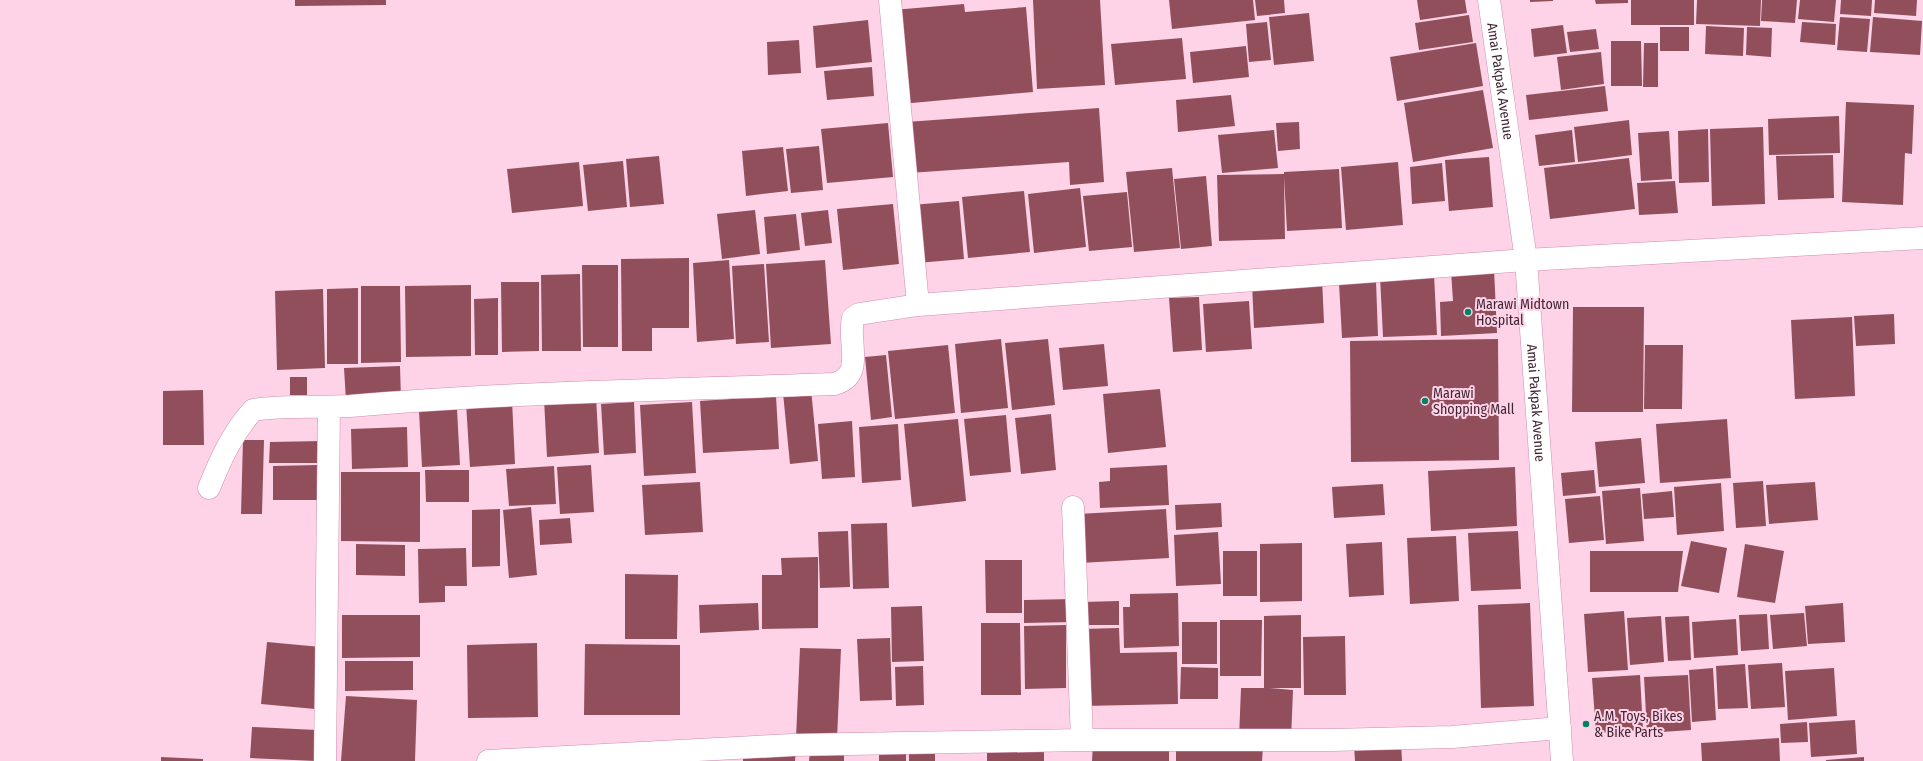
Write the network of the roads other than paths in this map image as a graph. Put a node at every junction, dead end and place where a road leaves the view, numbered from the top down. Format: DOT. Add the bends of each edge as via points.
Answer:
graph roads {
  1 [pos="890,0"];
  2 [pos="1489,0"];
  3 [pos="1923,238"];
  4 [pos="1526,260"];
  5 [pos="918,305"];
  6 [pos="329,408"];
  7 [pos="209,488"];
  8 [pos="1073,507"];
  9 [pos="1560,728"];
  10 [pos="1082,740"];
  11 [pos="325,761"];
  12 [pos="488,761"];
  13 [pos="1562,761"];
  1 -- 5 [label="main road"];
  2 -- 4 [label="main road, Amai Pakpak Avenue"];
  3 -- 4 [label="main road"];
  4 -- 5 [label="main road"];
  4 -- 9 [label="main road, Amai Pakpak Avenue"];
  5 -- 6 [label="main road" via="859,314 853,318 853,367 850,377 834,384 417,400"];
  6 -- 7 [label="main road" via="253,410 238,427 226,448"];
  6 -- 11 [label="main road"];
  8 -- 10 [label="main road"];
  9 -- 10 [label="main road" via="1452,737 1332,740"];
  9 -- 13 [label="main road, Amai Pakpak Avenue"];
  10 -- 12 [label="main road" via="793,745"];
}
